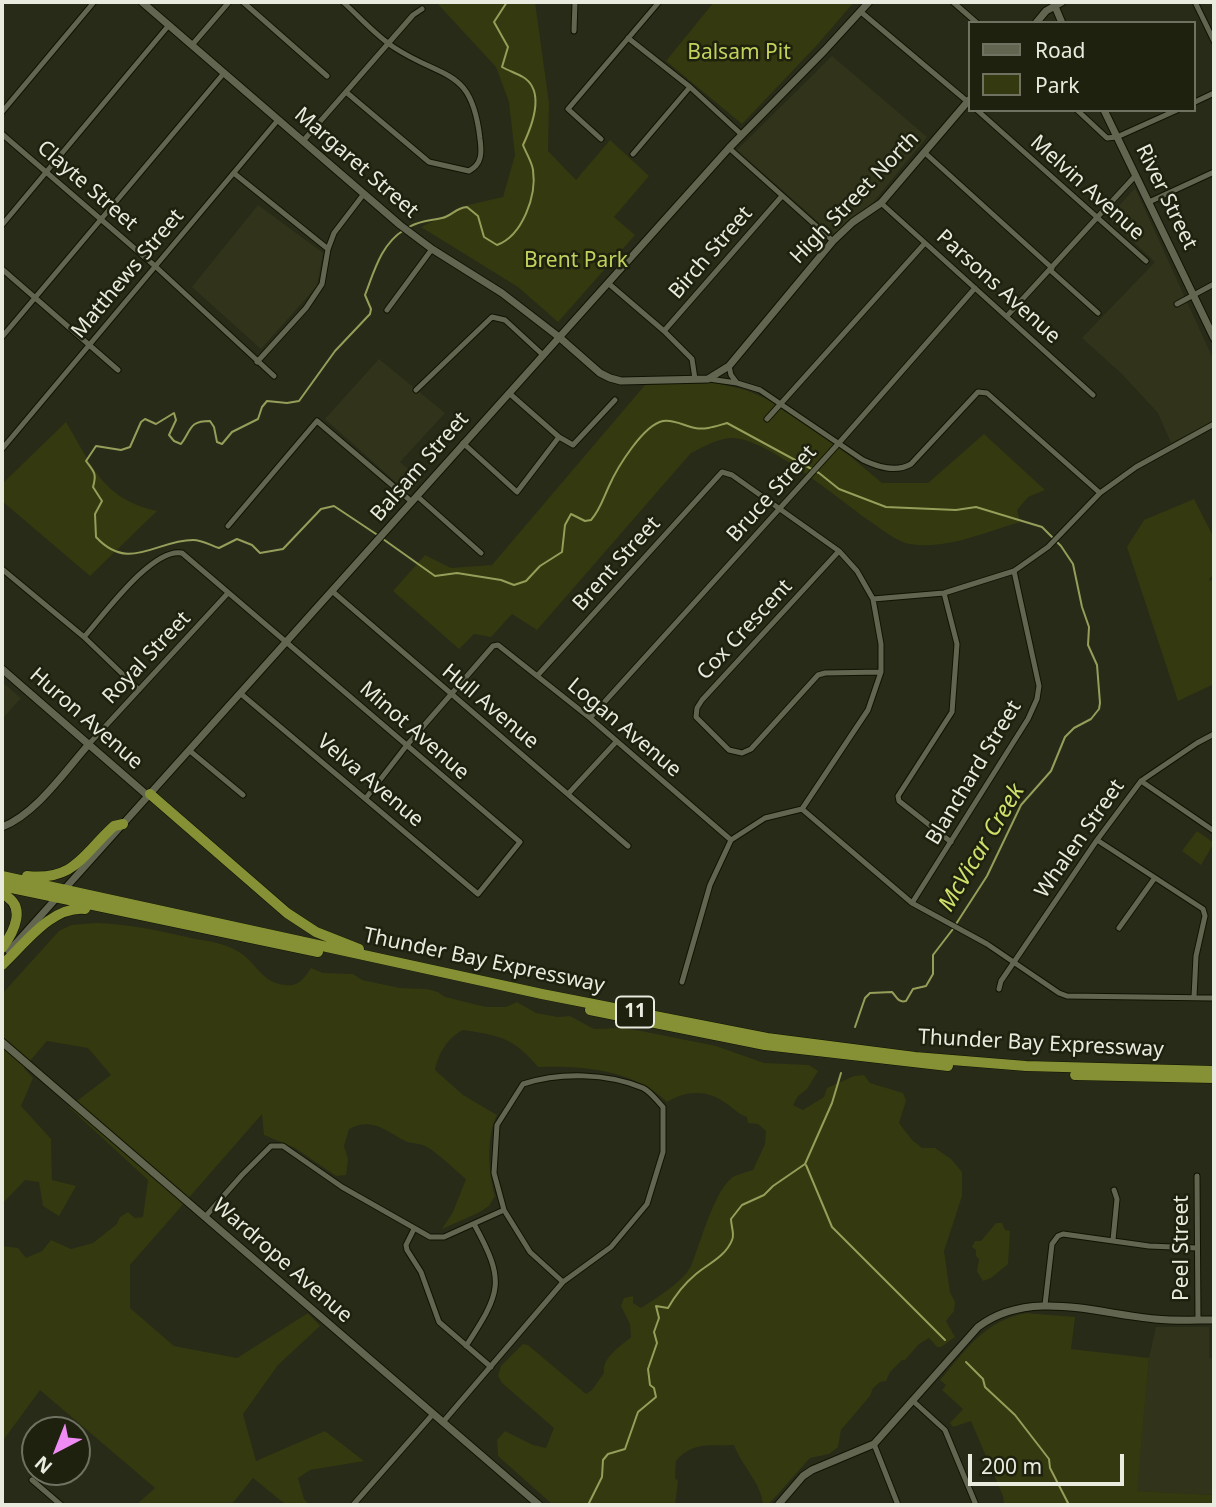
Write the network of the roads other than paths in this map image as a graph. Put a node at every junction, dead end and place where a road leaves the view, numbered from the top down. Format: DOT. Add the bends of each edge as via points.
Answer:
graph roads {
  1 [pos="94,2"];
  2 [pos="142,2"];
  3 [pos="229,2"];
  4 [pos="243,2"];
  5 [pos="343,2"];
  6 [pos="575,2"];
  7 [pos="659,2"];
  8 [pos="869,2"];
  9 [pos="953,2"];
  10 [pos="1195,2"];
  11 [pos="1056,3"];
  12 [pos="422,9"];
  13 [pos="861,12"];
  14 [pos="975,21"];
  15 [pos="1038,21"];
  16 [pos="1061,21"];
  17 [pos="169,25"];
  18 [pos="574,31"];
  19 [pos="628,38"];
  20 [pos="1214,41"];
  21 [pos="388,43"];
  22 [pos="192,45"];
  23 [pos="224,73"];
  24 [pos="327,76"];
  25 [pos="690,87"];
  26 [pos="346,92"];
  27 [pos="1214,93"];
  28 [pos="968,101"];
  29 [pos="1195,102"];
  30 [pos="968,103"];
  31 [pos="2,112"];
  32 [pos="978,112"];
  33 [pos="1079,112"];
  34 [pos="1105,112"];
  35 [pos="1173,112"];
  36 [pos="278,120"];
  37 [pos="2,134"];
  38 [pos="741,134"];
  39 [pos="1117,137"];
  40 [pos="601,139"];
  41 [pos="303,141"];
  42 [pos="729,148"];
  43 [pos="924,152"];
  44 [pos="634,154"];
  45 [pos="47,172"];
  46 [pos="1214,172"];
  47 [pos="234,174"];
  48 [pos="1136,175"];
  49 [pos="363,195"];
  50 [pos="782,196"];
  51 [pos="881,202"];
  52 [pos="1149,202"];
  53 [pos="1097,217"];
  54 [pos="101,219"];
  55 [pos="2,225"];
  56 [pos="833,242"];
  57 [pos="925,243"];
  58 [pos="328,249"];
  59 [pos="432,249"];
  60 [pos="1146,261"];
  61 [pos="155,266"];
  62 [pos="2,269"];
  63 [pos="1051,269"];
  64 [pos="608,283"];
  65 [pos="1214,284"];
  66 [pos="975,288"];
  67 [pos="1193,294"];
  68 [pos="35,297"];
  69 [pos="1177,304"];
  70 [pos="387,310"];
  71 [pos="1098,313"];
  72 [pos="1007,316"];
  73 [pos="664,331"];
  74 [pos="2,337"];
  75 [pos="559,337"];
  76 [pos="1214,338"];
  77 [pos="89,344"];
  78 [pos="543,355"];
  79 [pos="257,362"];
  80 [pos="729,366"];
  81 [pos="118,370"];
  82 [pos="274,376"];
  83 [pos="695,379"];
  84 [pos="708,379"];
  85 [pos="737,383"];
  86 [pos="416,390"];
  87 [pos="509,393"];
  88 [pos="1094,395"];
  89 [pos="615,400"];
  90 [pos="781,405"];
  91 [pos="767,419"];
  92 [pos="1214,424"];
  93 [pos="559,438"];
  94 [pos="463,443"];
  95 [pos="838,444"];
  96 [pos="2,449"];
  97 [pos="1100,494"];
  98 [pos="414,499"];
  99 [pos="779,510"];
  100 [pos="228,526"];
  101 [pos="839,551"];
  102 [pos="481,553"];
  103 [pos="2,569"];
  104 [pos="1013,571"];
  105 [pos="332,591"];
  106 [pos="228,593"];
  107 [pos="944,593"];
  108 [pos="873,599"];
  109 [pos="83,637"];
  110 [pos="287,642"];
  111 [pos="2,669"];
  112 [pos="881,672"];
  113 [pos="537,676"];
  114 [pos="139,690"];
  115 [pos="240,693"];
  116 [pos="450,694"];
  117 [pos="590,718"];
  118 [pos="1214,734"];
  119 [pos="616,742"];
  120 [pos="89,744"];
  121 [pos="407,745"];
  122 [pos="190,751"];
  123 [pos="1141,781"];
  124 [pos="568,794"];
  125 [pos="149,795"];
  126 [pos="243,795"];
  127 [pos="366,798"];
  128 [pos="802,809"];
  129 [pos="123,824"];
  130 [pos="2,827"];
  131 [pos="1214,831"];
  132 [pos="731,840"];
  133 [pos="1097,840"];
  134 [pos="951,842"];
  135 [pos="628,846"];
  136 [pos="2,876"];
  137 [pos="1154,879"];
  138 [pos="2,886"];
  139 [pos="65,890"];
  140 [pos="2,894"];
  141 [pos="478,894"];
  142 [pos="58,898"];
  143 [pos="912,903"];
  144 [pos="140,915"];
  145 [pos="1119,928"];
  146 [pos="2,948"];
  147 [pos="2,960"];
  148 [pos="1014,962"];
  149 [pos="2,965"];
  150 [pos="407,965"];
  151 [pos="682,982"];
  152 [pos="999,989"];
  153 [pos="1194,997"];
  154 [pos="1214,998"];
  155 [pos="2,1042"];
  156 [pos="1214,1071"];
  157 [pos="1214,1078"];
  158 [pos="1197,1176"];
  159 [pos="1114,1190"];
  160 [pos="504,1210"];
  161 [pos="205,1217"];
  162 [pos="474,1224"];
  163 [pos="414,1229"];
  164 [pos="1113,1240"];
  165 [pos="1197,1248"];
  166 [pos="564,1282"];
  167 [pos="1045,1305"];
  168 [pos="1198,1320"];
  169 [pos="1214,1320"];
  170 [pos="467,1346"];
  171 [pos="491,1367"];
  172 [pos="912,1400"];
  173 [pos="433,1414"];
  174 [pos="443,1422"];
  175 [pos="874,1444"];
  176 [pos="39,1486"];
  177 [pos="61,1505"];
  178 [pos="353,1505"];
  179 [pos="539,1505"];
  180 [pos="778,1505"];
  181 [pos="898,1505"];
  182 [pos="976,1505"];
  1 -- 31 [label="street"];
  2 -- 17 [label="main road, Margaret Street"];
  3 -- 22 [label="street"];
  4 -- 24 [label="street"];
  5 -- 21 [label="street"];
  6 -- 18 [label="street"];
  7 -- 19 [label="street"];
  8 -- 13 [label="main road, Balsam Street"];
  9 -- 14 [label="street"];
  10 -- 20 [label="street"];
  11 -- 15 [label="main road"];
  11 -- 16 [label="main road"];
  12 -- 21 [label="street"];
  13 -- 28 [label="street"];
  13 -- 38 [label="main road, Balsam Street"];
  17 -- 22 [label="main road, Margaret Street"];
  17 -- 45 [label="street"];
  19 -- 25 [label="street"];
  19 -- 40 [label="street" via="568,109"];
  21 -- 26 [label="street"];
  21 -- 26 [label="street" via="462,86 476,113 481,150 478,164 468,171 429,162"];
  22 -- 23 [label="main road, Margaret Street"];
  23 -- 36 [label="main road, Margaret Street"];
  23 -- 54 [label="street"];
  25 -- 38 [label="street"];
  25 -- 44 [label="street"];
  26 -- 41 [label="street"];
  27 -- 29 [label="street"];
  30 -- 43 [label="main road, High Street North"];
  32 -- 53 [label="street, Melvin Avenue"];
  33 -- 39 [label="street" via="1107,138"];
  34 -- 39 [label="main road, River Street"];
  35 -- 39 [label="street"];
  36 -- 41 [label="main road, Margaret Street"];
  36 -- 47 [label="street, Matthews Street"];
  37 -- 45 [label="street, Clayte Street"];
  38 -- 42 [label="main road, Balsam Street"];
  39 -- 48 [label="main road, River Street"];
  41 -- 49 [label="main road, Margaret Street"];
  42 -- 50 [label="street"];
  42 -- 64 [label="main road, Balsam Street"];
  43 -- 51 [label="main road, High Street North"];
  43 -- 63 [label="street"];
  45 -- 54 [label="street, Clayte Street"];
  45 -- 55 [label="street"];
  46 -- 52 [label="street"];
  47 -- 58 [label="street"];
  47 -- 61 [label="street, Matthews Street"];
  48 -- 52 [label="main road, River Street"];
  48 -- 53 [label="street"];
  49 -- 58 [label="street" via="334,233"];
  49 -- 59 [label="main road, Margaret Street"];
  50 -- 56 [label="street"];
  50 -- 73 [label="street, Birch Street"];
  51 -- 56 [label="main road, High Street North"];
  51 -- 57 [label="street, Parsons Avenue"];
  52 -- 67 [label="main road, River Street"];
  53 -- 60 [label="street, Melvin Avenue"];
  53 -- 63 [label="street"];
  54 -- 61 [label="street, Clayte Street"];
  54 -- 68 [label="street"];
  56 -- 80 [label="main road, High Street North"];
  57 -- 66 [label="street, Parsons Avenue"];
  57 -- 90 [label="street"];
  58 -- 79 [label="street" via="322,284"];
  59 -- 70 [label="street"];
  59 -- 75 [label="main road, Margaret Street" via="502,293"];
  61 -- 77 [label="street, Matthews Street"];
  61 -- 79 [label="street, Clayte Street"];
  62 -- 68 [label="street"];
  63 -- 71 [label="street"];
  63 -- 72 [label="street"];
  64 -- 73 [label="street"];
  64 -- 75 [label="main road, Balsam Street"];
  65 -- 67 [label="street"];
  66 -- 72 [label="street, Parsons Avenue"];
  66 -- 95 [label="street, Bruce Street"];
  67 -- 69 [label="street"];
  67 -- 76 [label="main road, River Street"];
  68 -- 74 [label="street"];
  68 -- 77 [label="street"];
  72 -- 88 [label="street, Parsons Avenue"];
  73 -- 83 [label="street" via="692,359"];
  75 -- 78 [label="main road, Balsam Street"];
  75 -- 83 [label="main road, Margaret Street" via="610,378"];
  77 -- 81 [label="street"];
  77 -- 96 [label="street, Matthews Street"];
  78 -- 86 [label="street" via="505,320 492,317"];
  78 -- 87 [label="main road, Balsam Street"];
  79 -- 82 [label="street, Clayte Street"];
  80 -- 84 [label="main road, High Street North"];
  80 -- 85 [label="street"];
  83 -- 84 [label="main road"];
  84 -- 85 [label="street"];
  85 -- 90 [label="street" via="760,390"];
  87 -- 93 [label="street"];
  87 -- 94 [label="main road, Balsam Street"];
  89 -- 93 [label="street" via="573,445"];
  90 -- 91 [label="street"];
  90 -- 95 [label="street"];
  92 -- 97 [label="street" via="1157,454"];
  93 -- 94 [label="street" via="518,491"];
  94 -- 98 [label="main road, Balsam Street"];
  95 -- 97 [label="street" via="881,467 908,467 982,391"];
  95 -- 99 [label="street, Bruce Street"];
  97 -- 104 [label="street" via="1048,547"];
  98 -- 100 [label="street" via="317,421"];
  98 -- 102 [label="street"];
  98 -- 105 [label="main road, Balsam Street"];
  99 -- 101 [label="street"];
  99 -- 113 [label="street, Brent Street" via="732,475 720,473"];
  99 -- 117 [label="street, Bruce Street"];
  101 -- 108 [label="street"];
  101 -- 112 [label="street, Cox Crescent" via="702,700 696,717 729,750 742,753 751,749 818,675"];
  103 -- 109 [label="street"];
  104 -- 107 [label="street"];
  104 -- 134 [label="street, Blanchard Street" via="1037,699"];
  105 -- 110 [label="main road, Balsam Street"];
  105 -- 116 [label="street, Hull Avenue"];
  106 -- 109 [label="street, Minot Avenue" via="178,552 147,566"];
  106 -- 110 [label="street, Minot Avenue"];
  106 -- 114 [label="street, Royal Street"];
  107 -- 108 [label="street"];
  107 -- 134 [label="street" via="957,644 952,712 898,796"];
  108 -- 112 [label="street"];
  109 -- 114 [label="street"];
  110 -- 115 [label="main road, Balsam Street"];
  110 -- 121 [label="street, Minot Avenue"];
  111 -- 120 [label="main road, Huron Avenue"];
  112 -- 128 [label="street" via="868,710"];
  113 -- 116 [label="street, Logan Avenue" via="494,645"];
  113 -- 117 [label="street, Logan Avenue"];
  114 -- 120 [label="street, Royal Street"];
  115 -- 122 [label="main road, Balsam Street"];
  115 -- 127 [label="street, Velva Avenue"];
  116 -- 121 [label="street"];
  116 -- 124 [label="street, Hull Avenue"];
  117 -- 119 [label="street, Logan Avenue"];
  118 -- 123 [label="street, Whalen Street"];
  119 -- 124 [label="street"];
  119 -- 132 [label="street, Logan Avenue"];
  120 -- 125 [label="main road, Huron Avenue"];
  120 -- 130 [label="main road" via="31,809"];
  121 -- 127 [label="street"];
  121 -- 141 [label="street, Minot Avenue" via="519,843"];
  122 -- 125 [label="main road, Balsam Street"];
  122 -- 126 [label="street"];
  123 -- 131 [label="street"];
  123 -- 133 [label="street, Whalen Street"];
  124 -- 135 [label="street, Hull Avenue"];
  125 -- 129 [label="main road, Balsam Street"];
  125 -- 150 [label="highway" via="299,922 343,944"];
  127 -- 141 [label="street, Velva Avenue"];
  128 -- 132 [label="street" via="765,818"];
  128 -- 143 [label="street"];
  129 -- 136 [label="highway" via="114,826 61,875"];
  129 -- 139 [label="main road, Balsam Street"];
  132 -- 151 [label="street" via="710,886"];
  133 -- 137 [label="street"];
  133 -- 148 [label="street, Whalen Street"];
  134 -- 143 [label="street, Blanchard Street"];
  136 -- 139 [label="highway, Thunder Bay Expressway / 11"];
  137 -- 145 [label="street"];
  137 -- 153 [label="street" via="1205,911"];
  138 -- 142 [label="highway, Thunder Bay Expressway / 11"];
  139 -- 142 [label="main road, Balsam Street"];
  139 -- 150 [label="highway, Thunder Bay Expressway / 11"];
  140 -- 146 [label="highway" via="16,908 17,923"];
  142 -- 144 [label="highway, Thunder Bay Expressway / 11"];
  142 -- 147 [label="main road, Balsam Street"];
  143 -- 148 [label="street"];
  144 -- 149 [label="highway" via="66,909"];
  144 -- 157 [label="highway, Thunder Bay Expressway / 11" via="765,1045 1024,1073"];
  148 -- 152 [label="street, Whalen Street"];
  148 -- 153 [label="street" via="1067,996"];
  150 -- 156 [label="highway, Thunder Bay Expressway / 11" via="767,1038 1026,1066"];
  153 -- 154 [label="street"];
  155 -- 161 [label="main road, Wardrope Avenue"];
  158 -- 165 [label="street, Peel Street"];
  159 -- 164 [label="street"];
  160 -- 162 [label="street"];
  160 -- 166 [label="street" via="530,1252"];
  160 -- 166 [label="street" via="494,1173 497,1125 523,1084 548,1076 608,1079 646,1089 663,1107 663,1152 647,1204 611,1247"];
  161 -- 163 [label="street" via="271,1146 283,1146"];
  161 -- 173 [label="main road, Wardrope Avenue"];
  162 -- 163 [label="street" via="439,1238"];
  162 -- 170 [label="street" via="492,1258 496,1291"];
  163 -- 170 [label="street" via="406,1248 423,1277 439,1322"];
  164 -- 165 [label="street"];
  164 -- 167 [label="street" via="1058,1236 1052,1244"];
  165 -- 168 [label="street, Peel Street"];
  166 -- 171 [label="street"];
  167 -- 168 [label="main road"];
  167 -- 172 [label="main road" via="1012,1310 986,1321"];
  168 -- 169 [label="main road"];
  170 -- 171 [label="street"];
  171 -- 174 [label="street"];
  172 -- 175 [label="main road"];
  172 -- 182 [label="street" via="945,1430"];
  173 -- 174 [label="main road, Wardrope Avenue"];
  173 -- 178 [label="street"];
  174 -- 179 [label="main road, Wardrope Avenue"];
  175 -- 180 [label="main road" via="803,1476"];
  175 -- 181 [label="street"];
  176 -- 177 [label="street"];
}
